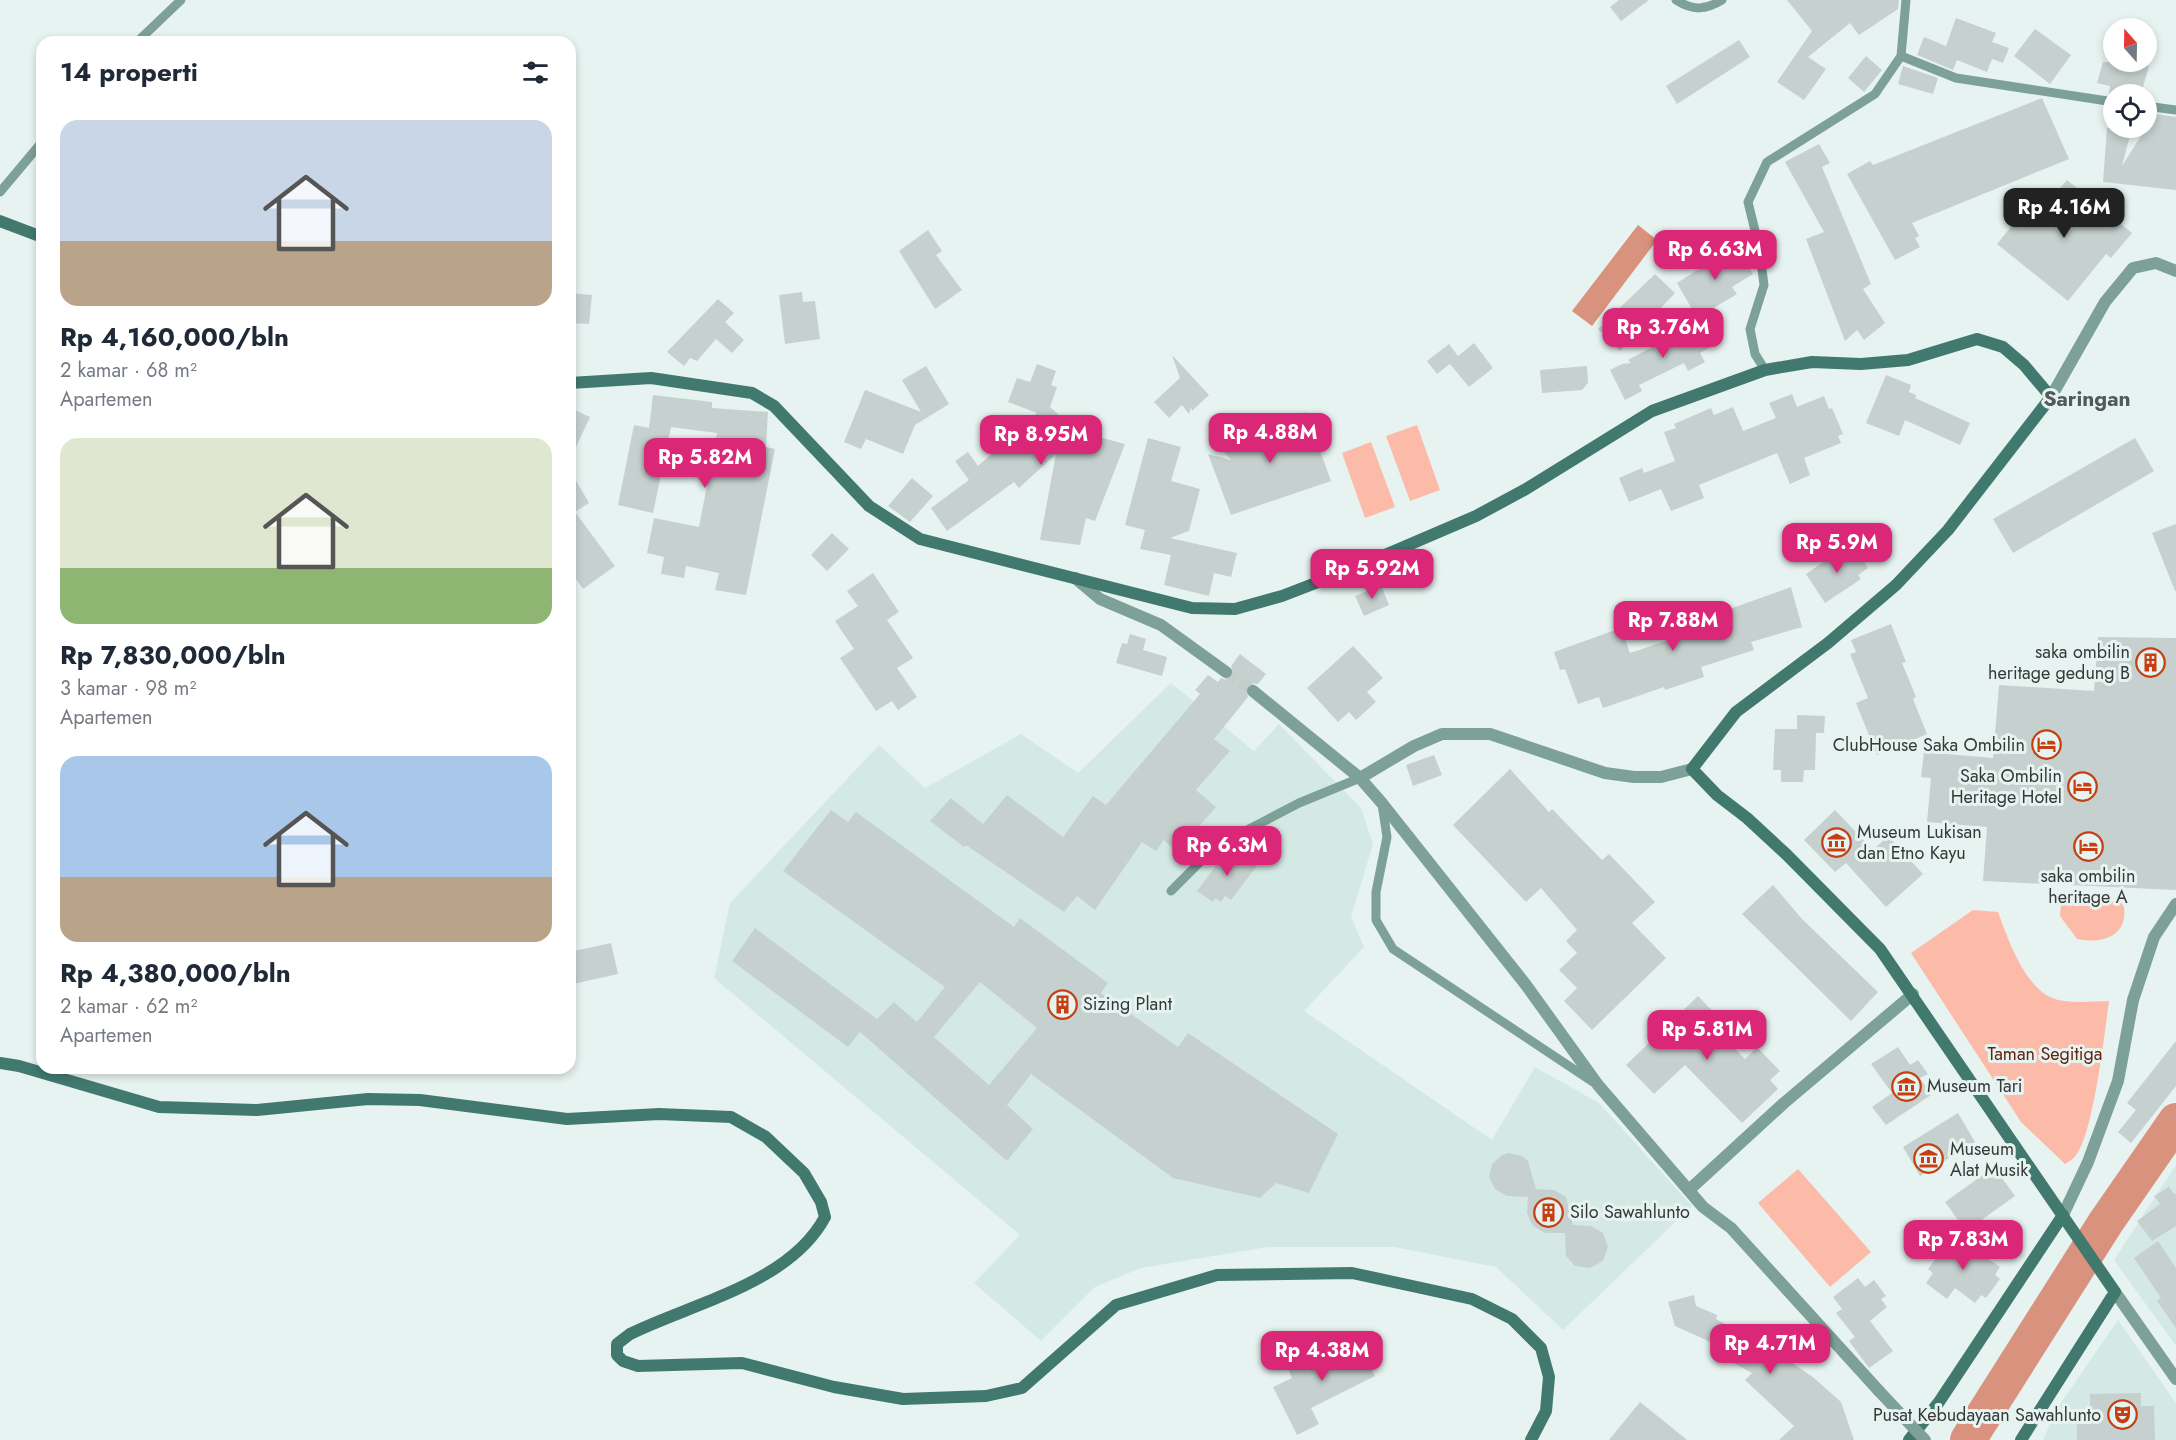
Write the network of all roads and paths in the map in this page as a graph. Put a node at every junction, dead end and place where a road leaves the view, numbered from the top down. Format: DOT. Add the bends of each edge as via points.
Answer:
graph roads {
  1 [pos="181,0"];
  2 [pos="1676,0"];
  3 [pos="1722,0"];
  4 [pos="1906,0"];
  5 [pos="143,36"];
  6 [pos="1901,56"];
  7 [pos="2103,100"];
  8 [pos="2157,108"];
  9 [pos="2176,111"];
  10 [pos="36,149"];
  11 [pos="0,192"];
  12 [pos="0,221"];
  13 [pos="36,235"];
  14 [pos="2176,271"];
  15 [pos="1765,370"];
  16 [pos="576,383"];
  17 [pos="2051,397"];
  18 [pos="1072,576"];
  19 [pos="1226,672"];
  20 [pos="1253,691"];
  21 [pos="1692,769"];
  22 [pos="1360,778"];
  23 [pos="1381,802"];
  24 [pos="1171,891"];
  25 [pos="2176,904"];
  26 [pos="1913,994"];
  27 [pos="0,1063"];
  28 [pos="36,1071"];
  29 [pos="46,1074"];
  30 [pos="1598,1085"];
  31 [pos="1689,1190"];
  32 [pos="2063,1215"];
  33 [pos="2115,1292"];
  34 [pos="2176,1379"];
  35 [pos="1531,1440"];
  36 [pos="1909,1440"];
  37 [pos="1925,1440"];
  38 [pos="2021,1440"];
  1 -- 5 [label="lane"];
  2 -- 3 [label="lane" via="1688,8 1709,8"];
  4 -- 6 [label="lane"];
  6 -- 7 [label="lane" via="1956,78"];
  6 -- 15 [label="lane" via="1875,94 1767,162 1748,202 1764,285 1750,329 1755,354"];
  8 -- 9 [label="lane"];
  10 -- 11 [label="lane"];
  12 -- 13 [label="main road"];
  14 -- 17 [label="street" via="2156,263 2133,268 2105,302"];
  15 -- 17 [label="main road" via="1812,362 1861,364 1908,360 1977,339 2003,346"];
  15 -- 18 [label="main road" via="1652,411 1476,516 1282,596 1235,609 1192,608"];
  16 -- 18 [label="main road" via="651,378 752,393 774,406 869,506 920,539"];
  17 -- 21 [label="main road" via="1948,530 1896,585 1828,643 1736,712"];
  18 -- 19 [label="street" via="1101,599 1161,626"];
  20 -- 22 [label="street"];
  21 -- 22 [label="street" via="1661,777 1624,776 1490,734 1442,734 1413,746"];
  21 -- 26 [label="main road" via="1787,855 1880,949"];
  22 -- 23 [label="street"];
  22 -- 24 [label="lane" via="1299,803 1215,847"];
  23 -- 30 [label="street" via="1526,985"];
  23 -- 30 [label="lane" via="1387,837 1376,892 1376,920 1393,949"];
  25 -- 32 [label="street" via="2154,937 2133,1000 2118,1081 2088,1162"];
  26 -- 31 [label="street"];
  26 -- 32 [label="main road"];
  27 -- 28 [label="main road"];
  29 -- 35 [label="main road" via="159,1107 257,1110 368,1099 420,1100 567,1119 659,1114 731,1118 766,1137 804,1173 825,1217 816,1233 757,1279 630,1334 617,1344 617,1355 638,1366 741,1363 834,1387 903,1399 986,1396 1022,1388 1116,1305 1217,1275 1352,1273 1472,1299 1512,1319 1541,1348 1549,1377 1546,1411"];
  30 -- 31 [label="street"];
  31 -- 37 [label="street, bridge" via="1703,1207 1731,1228"];
  32 -- 33 [label="main road"];
  32 -- 36 [label="main road" via="1939,1402"];
  33 -- 34 [label="street"];
  33 -- 38 [label="main road"];
}
